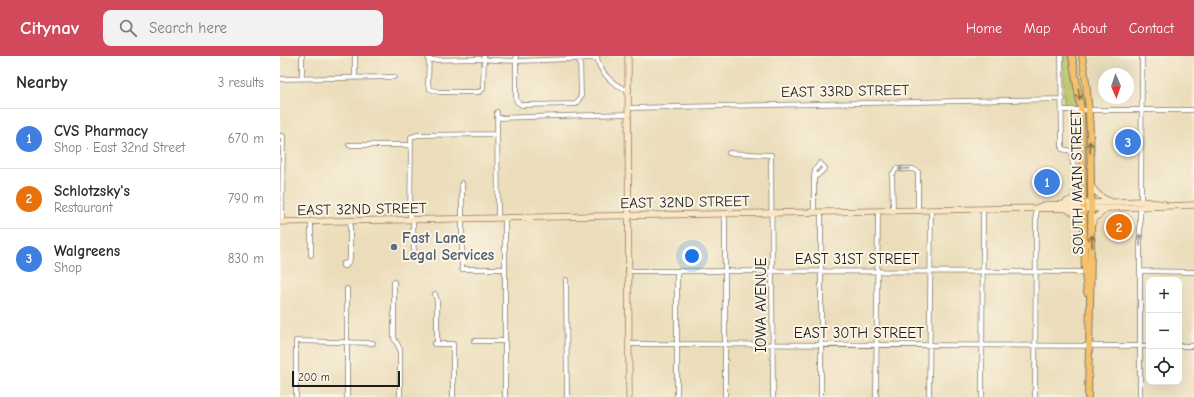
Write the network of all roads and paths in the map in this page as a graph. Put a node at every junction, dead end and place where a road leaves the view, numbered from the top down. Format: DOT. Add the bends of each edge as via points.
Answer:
graph roads {
  1 [pos="302,56"];
  2 [pos="355,56"];
  3 [pos="516,56"];
  4 [pos="628,56"];
  5 [pos="1062,56"];
  6 [pos="1072,56"];
  7 [pos="1082,56"];
  8 [pos="1142,56"];
  9 [pos="580,57"];
  10 [pos="597,57"];
  11 [pos="429,58"];
  12 [pos="484,58"];
  13 [pos="517,61"];
  14 [pos="394,77"];
  15 [pos="355,78"];
  16 [pos="280,79"];
  17 [pos="302,79"];
  18 [pos="628,90"];
  19 [pos="1062,99"];
  20 [pos="1081,109"];
  21 [pos="1089,109"];
  22 [pos="1062,110"];
  23 [pos="1141,110"];
  24 [pos="1194,110"];
  25 [pos="628,111"];
  26 [pos="497,112"];
  27 [pos="497,118"];
  28 [pos="497,134"];
  29 [pos="280,136"];
  30 [pos="349,145"];
  31 [pos="410,145"];
  32 [pos="729,153"];
  33 [pos="1073,165"];
  34 [pos="281,171"];
  35 [pos="814,177"];
  36 [pos="462,183"];
  37 [pos="1083,183"];
  38 [pos="1091,186"];
  39 [pos="1141,201"];
  40 [pos="1115,202"];
  41 [pos="1062,204"];
  42 [pos="1168,205"];
  43 [pos="1194,205"];
  44 [pos="1084,206"];
  45 [pos="1091,206"];
  46 [pos="1036,208"];
  47 [pos="1108,208"];
  48 [pos="1140,208"];
  49 [pos="983,209"];
  50 [pos="1068,209"];
  51 [pos="918,210"];
  52 [pos="931,210"];
  53 [pos="878,211"];
  54 [pos="893,211"];
  55 [pos="773,212"];
  56 [pos="814,212"];
  57 [pos="821,212"];
  58 [pos="723,214"];
  59 [pos="628,215"];
  60 [pos="501,218"];
  61 [pos="462,219"];
  62 [pos="412,220"];
  63 [pos="350,221"];
  64 [pos="281,222"];
  65 [pos="312,222"];
  66 [pos="1084,225"];
  67 [pos="1092,225"];
  68 [pos="311,255"];
  69 [pos="414,256"];
  70 [pos="348,262"];
  71 [pos="505,269"];
  72 [pos="628,271"];
  73 [pos="677,271"];
  74 [pos="725,271"];
  75 [pos="773,271"];
  76 [pos="821,271"];
  77 [pos="877,271"];
  78 [pos="930,271"];
  79 [pos="983,271"];
  80 [pos="1036,271"];
  81 [pos="1141,271"];
  82 [pos="1085,272"];
  83 [pos="1194,272"];
  84 [pos="566,280"];
  85 [pos="394,282"];
  86 [pos="347,289"];
  87 [pos="435,294"];
  88 [pos="1089,308"];
  89 [pos="474,341"];
  90 [pos="505,341"];
  91 [pos="373,343"];
  92 [pos="346,344"];
  93 [pos="629,344"];
  94 [pos="677,344"];
  95 [pos="725,344"];
  96 [pos="773,344"];
  97 [pos="821,345"];
  98 [pos="876,345"];
  99 [pos="930,345"];
  100 [pos="982,345"];
  101 [pos="1035,346"];
  102 [pos="1089,346"];
  103 [pos="1140,346"];
  104 [pos="1146,346"];
  105 [pos="1182,346"];
  106 [pos="1194,346"];
  107 [pos="296,397"];
  108 [pos="346,397"];
  109 [pos="400,397"];
  110 [pos="452,397"];
  111 [pos="505,397"];
  112 [pos="567,397"];
  113 [pos="629,397"];
  114 [pos="677,397"];
  115 [pos="725,397"];
  116 [pos="773,397"];
  117 [pos="821,397"];
  118 [pos="876,397"];
  119 [pos="929,397"];
  120 [pos="982,397"];
  121 [pos="1035,397"];
  122 [pos="1088,397"];
  123 [pos="1140,397"];
  1 -- 17 [label="street"];
  2 -- 15 [label="street"];
  3 -- 13 [label="street"];
  4 -- 18 [label="main road"];
  5 -- 19 [label="street"];
  6 -- 20 [label="main road, SOUTH MAIN STREET, one-way"];
  7 -- 21 [label="main road, SOUTH MAIN STREET"];
  8 -- 23 [label="street"];
  9 -- 10 [label="street"];
  9 -- 13 [label="street"];
  9 -- 13 [label="street" via="581,96 576,104 522,105 517,102"];
  10 -- 18 [label="street" via="603,72 620,88"];
  11 -- 12 [label="street"];
  11 -- 12 [label="street" via="428,85 430,89 439,92 479,92 483,89"];
  12 -- 13 [label="street"];
  14 -- 15 [label="street"];
  15 -- 17 [label="street"];
  16 -- 17 [label="street"];
  18 -- 25 [label="main road"];
  19 -- 22 [label="street"];
  19 -- 25 [label="street, EAST 33RD STREET"];
  20 -- 21 [label="street"];
  20 -- 22 [label="street"];
  20 -- 37 [label="main road, SOUTH MAIN STREET"];
  21 -- 23 [label="street"];
  38 -- 21 [label="main road, SOUTH MAIN STREET, one-way"];
  22 -- 33 [label="street" via="1062,149 1071,151"];
  23 -- 24 [label="street"];
  23 -- 39 [label="street"];
  25 -- 27 [label="street, EAST 33RD STREET"];
  25 -- 59 [label="main road"];
  26 -- 27 [label="street"];
  27 -- 28 [label="street"];
  28 -- 31 [label="street" via="418,134 410,139"];
  28 -- 60 [label="street"];
  29 -- 34 [label="street" via="283,136"];
  30 -- 31 [label="street"];
  31 -- 62 [label="street"];
  32 -- 55 [label="street, IOWA AVENUE" via="772,155"];
  34 -- 64 [label="street"];
  35 -- 56 [label="street"];
  36 -- 61 [label="street"];
  37 -- 41 [label="main road" via="1074,199"];
  37 -- 44 [label="main road, SOUTH MAIN STREET"];
  38 -- 40 [label="main road" via="1105,200"];
  38 -- 45 [label="main road, SOUTH MAIN STREET"];
  39 -- 40 [label="main road"];
  39 -- 42 [label="main road"];
  40 -- 45 [label="main road"];
  41 -- 44 [label="main road"];
  41 -- 46 [label="main road"];
  42 -- 43 [label="main road"];
  42 -- 48 [label="main road"];
  44 -- 45 [label="main road"];
  44 -- 50 [label="main road, EAST 32ND STREET"];
  44 -- 66 [label="main road, SOUTH MAIN STREET"];
  45 -- 47 [label="main road"];
  45 -- 67 [label="main road, SOUTH MAIN STREET"];
  46 -- 49 [label="main road, EAST 32ND STREET"];
  46 -- 50 [label="main road, EAST 32ND STREET"];
  46 -- 80 [label="street"];
  47 -- 48 [label="main road"];
  47 -- 67 [label="main road" via="1094,218"];
  81 -- 48 [label="street, one-way"];
  49 -- 52 [label="main road, EAST 32ND STREET"];
  49 -- 79 [label="street"];
  50 -- 66 [label="main road" via="1081,218"];
  51 -- 52 [label="main road, EAST 32ND STREET"];
  51 -- 54 [label="main road, EAST 32ND STREET"];
  51 -- 54 [label="street, one-way" via="918,172 913,169 896,170 892,175"];
  52 -- 78 [label="street"];
  53 -- 54 [label="main road, EAST 32ND STREET"];
  53 -- 57 [label="main road, EAST 32ND STREET"];
  53 -- 77 [label="street"];
  55 -- 56 [label="main road, EAST 32ND STREET"];
  55 -- 58 [label="main road, EAST 32ND STREET"];
  55 -- 75 [label="street, IOWA AVENUE"];
  56 -- 57 [label="main road, EAST 32ND STREET"];
  57 -- 76 [label="street"];
  58 -- 59 [label="main road, EAST 32ND STREET"];
  58 -- 74 [label="street"];
  59 -- 60 [label="main road, EAST 32ND STREET"];
  59 -- 72 [label="main road"];
  60 -- 61 [label="main road, EAST 32ND STREET"];
  60 -- 71 [label="street"];
  61 -- 62 [label="main road, EAST 32ND STREET"];
  61 -- 71 [label="street" via="462,269"];
  62 -- 63 [label="main road, EAST 32ND STREET"];
  62 -- 69 [label="street"];
  63 -- 65 [label="main road, EAST 32ND STREET"];
  63 -- 70 [label="street"];
  64 -- 65 [label="main road, EAST 32ND STREET"];
  65 -- 68 [label="street"];
  66 -- 82 [label="main road, SOUTH MAIN STREET"];
  88 -- 67 [label="main road, SOUTH MAIN STREET, one-way"];
  71 -- 90 [label="street"];
  72 -- 73 [label="street, EAST 31ST STREET"];
  72 -- 93 [label="main road"];
  73 -- 74 [label="street, EAST 31ST STREET"];
  73 -- 94 [label="street"];
  74 -- 75 [label="street, EAST 31ST STREET"];
  74 -- 95 [label="street"];
  75 -- 76 [label="street, EAST 31ST STREET"];
  75 -- 96 [label="street, IOWA AVENUE"];
  76 -- 77 [label="street, EAST 31ST STREET"];
  76 -- 97 [label="street"];
  77 -- 78 [label="street, EAST 31ST STREET"];
  77 -- 98 [label="street"];
  78 -- 79 [label="street, EAST 31ST STREET"];
  78 -- 99 [label="street"];
  79 -- 80 [label="street, EAST 31ST STREET"];
  79 -- 100 [label="street"];
  80 -- 82 [label="street, EAST 31ST STREET"];
  80 -- 101 [label="street"];
  81 -- 83 [label="street"];
  81 -- 103 [label="street"];
  82 -- 88 [label="main road, SOUTH MAIN STREET"];
  84 -- 112 [label="street"];
  85 -- 109 [label="street" via="394,338 400,349"];
  86 -- 92 [label="street"];
  87 -- 110 [label="street" via="435,344 453,344"];
  88 -- 102 [label="main road, SOUTH MAIN STREET"];
  89 -- 90 [label="street"];
  90 -- 111 [label="street"];
  91 -- 92 [label="street"];
  92 -- 107 [label="street" via="296,341"];
  92 -- 108 [label="street"];
  93 -- 94 [label="street, EAST 30TH STREET"];
  93 -- 113 [label="main road"];
  94 -- 95 [label="street, EAST 30TH STREET"];
  94 -- 114 [label="street"];
  95 -- 96 [label="street, EAST 30TH STREET"];
  95 -- 115 [label="street"];
  96 -- 97 [label="street, EAST 30TH STREET"];
  96 -- 116 [label="street, IOWA AVENUE"];
  97 -- 98 [label="street, EAST 30TH STREET"];
  97 -- 117 [label="street"];
  98 -- 99 [label="street, EAST 30TH STREET"];
  98 -- 118 [label="street"];
  99 -- 100 [label="street, EAST 30TH STREET"];
  99 -- 119 [label="street"];
  100 -- 101 [label="street, EAST 30TH STREET"];
  100 -- 120 [label="street"];
  101 -- 102 [label="street, EAST 30TH STREET"];
  101 -- 121 [label="street"];
  102 -- 103 [label="street, EAST 30TH STREET"];
  102 -- 122 [label="main road, SOUTH MAIN STREET"];
  103 -- 104 [label="street, EAST 30TH STREET"];
  103 -- 123 [label="street"];
  105 -- 106 [label="street"];
}
